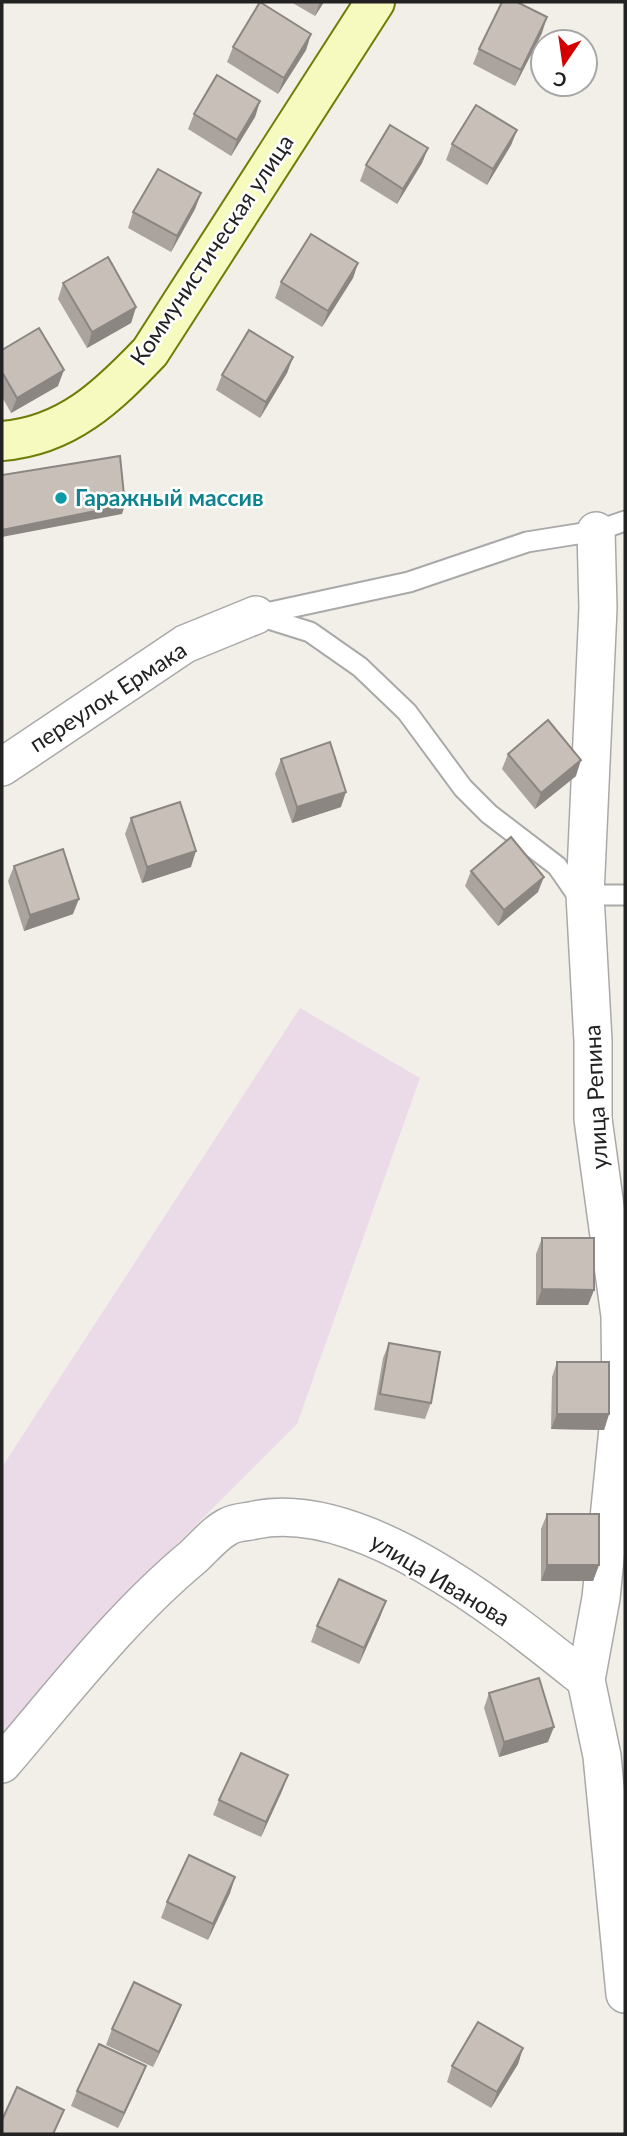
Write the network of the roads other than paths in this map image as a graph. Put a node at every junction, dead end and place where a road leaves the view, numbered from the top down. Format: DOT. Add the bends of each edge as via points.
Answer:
graph roads {
  1 [pos="375,2"];
  2 [pos="2,440"];
  3 [pos="611,526"];
  4 [pos="256,615"];
  5 [pos="2,767"];
  6 [pos="625,895"];
  7 [pos="586,901"];
  8 [pos="586,1680"];
  9 [pos="614,1758"];
  10 [pos="2,1764"];
  11 [pos="625,1994"];
  1 -- 2 [label="street, Коммунистическая улица" via="150,352 106,398 61,425"];
  3 -- 4 [label="lane" via="527,542 410,582"];
  3 -- 7 [label="street, улица Репина" via="598,608"];
  4 -- 5 [label="street, переулок Ермака" via="185,644"];
  4 -- 7 [label="lane" via="310,632 360,667 407,712 463,788 556,866"];
  6 -- 7 [label="lane"];
  7 -- 8 [label="street, улица Репина" via="593,1119 621,1316 621,1399 601,1598"];
  8 -- 9 [label="street, улица Репина"];
  8 -- 10 [label="street, улица Иванова" via="424,1564 318,1519 269,1517 230,1525 153,1590"];
  9 -- 11 [label="street, улица Репина"];
}
